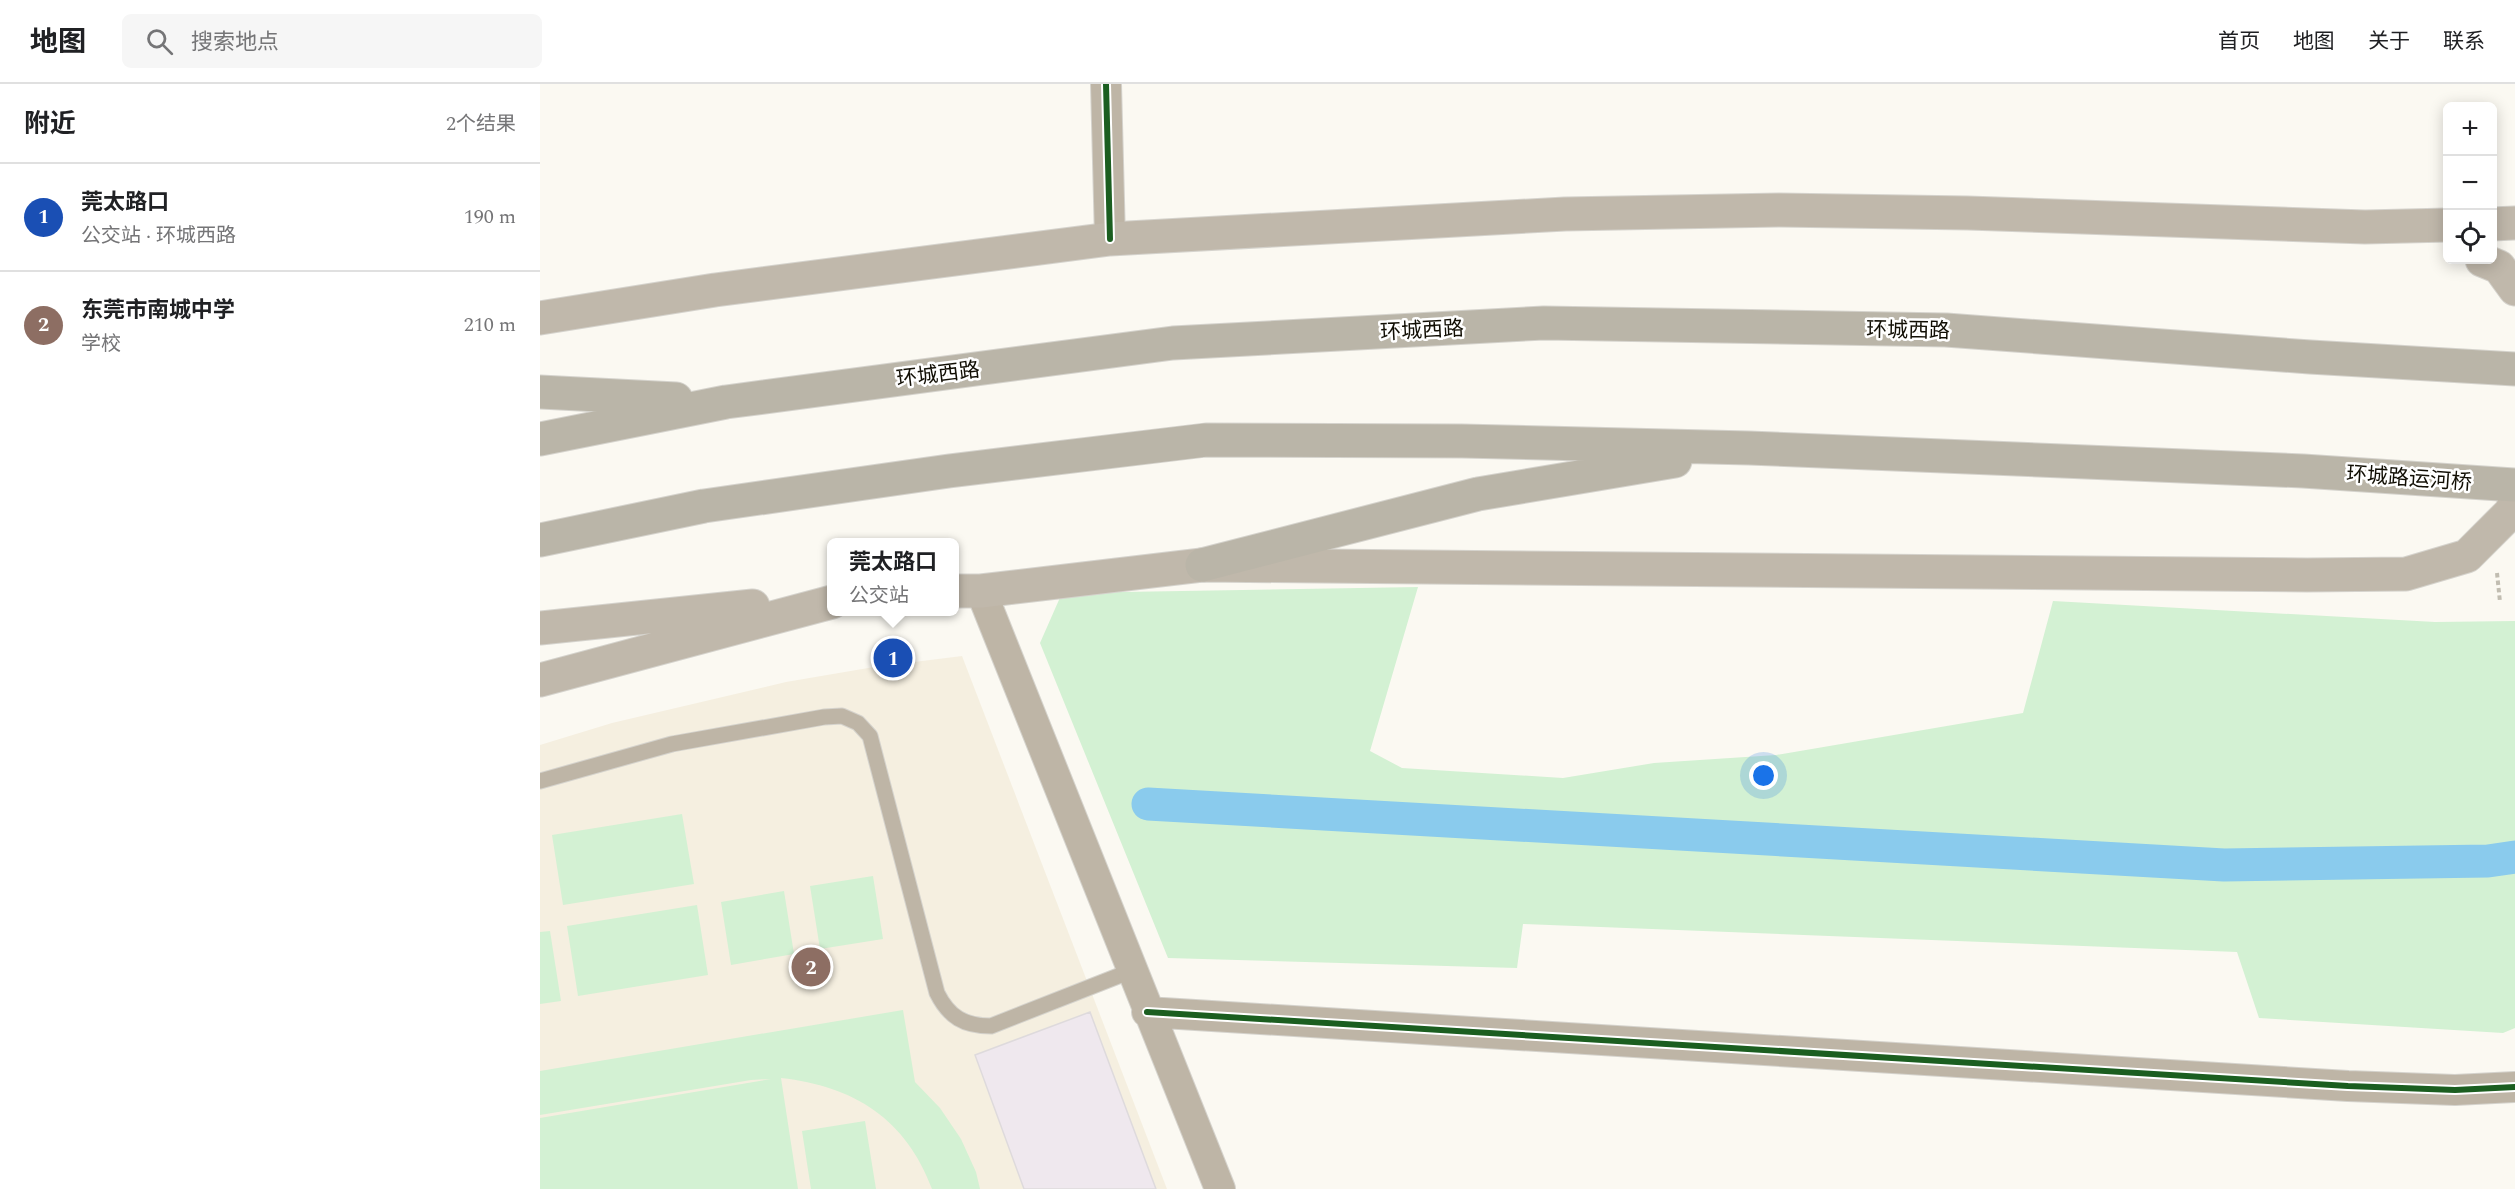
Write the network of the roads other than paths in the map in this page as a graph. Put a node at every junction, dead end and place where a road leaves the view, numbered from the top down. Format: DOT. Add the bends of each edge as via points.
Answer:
graph roads {
  1 [pos="1106,84"];
  2 [pos="2515,223"];
  3 [pos="2497,224"];
  4 [pos="2443,225"];
  5 [pos="2365,227"];
  6 [pos="1110,239"];
  7 [pos="2443,247"];
  8 [pos="2492,264"];
  9 [pos="2515,289"];
  10 [pos="540,318"];
  11 [pos="2515,369"];
  12 [pos="540,392"];
  13 [pos="726,402"];
  14 [pos="540,438"];
  15 [pos="1749,448"];
  16 [pos="2515,485"];
  17 [pos="2515,502"];
  18 [pos="540,540"];
  19 [pos="1202,565"];
  20 [pos="968,591"];
  21 [pos="827,597"];
  22 [pos="827,603"];
  23 [pos="540,628"];
  24 [pos="540,680"];
  25 [pos="540,781"];
  26 [pos="1131,971"];
  27 [pos="1147,1012"];
  28 [pos="2515,1087"];
  29 [pos="1220,1189"];
  1 -- 6 [label="street"];
  2 -- 3 [label="main road"];
  4 -- 5 [label="main road"];
  5 -- 6 [label="main road" via="1779,210 1565,214"];
  5 -- 7 [label="main road"];
  6 -- 10 [label="main road" via="715,290"];
  8 -- 9 [label="main road" via="2499,267"];
  11 -- 13 [label="highway, 环城西路" via="1946,330 1544,324 1173,343"];
  12 -- 13 [label="highway"];
  13 -- 14 [label="highway, 环城西路"];
  15 -- 16 [label="highway, 环城路运河桥" via="2303,471"];
  15 -- 18 [label="highway" via="1206,440 704,506"];
  15 -- 19 [label="highway" via="1478,494"];
  17 -- 19 [label="main road" via="2511,512 2468,556 2406,574"];
  19 -- 20 [label="main road"];
  20 -- 26 [label="street"];
  21 -- 23 [label="main road"];
  22 -- 24 [label="main road"];
  25 -- 26 [label="lane" via="672,744 842,716 858,723 870,735 937,993 945,1009 974,1026 991,1026"];
  26 -- 27 [label="street"];
  27 -- 28 [label="street" via="2348,1086 2455,1090"];
  27 -- 29 [label="street"];
}
